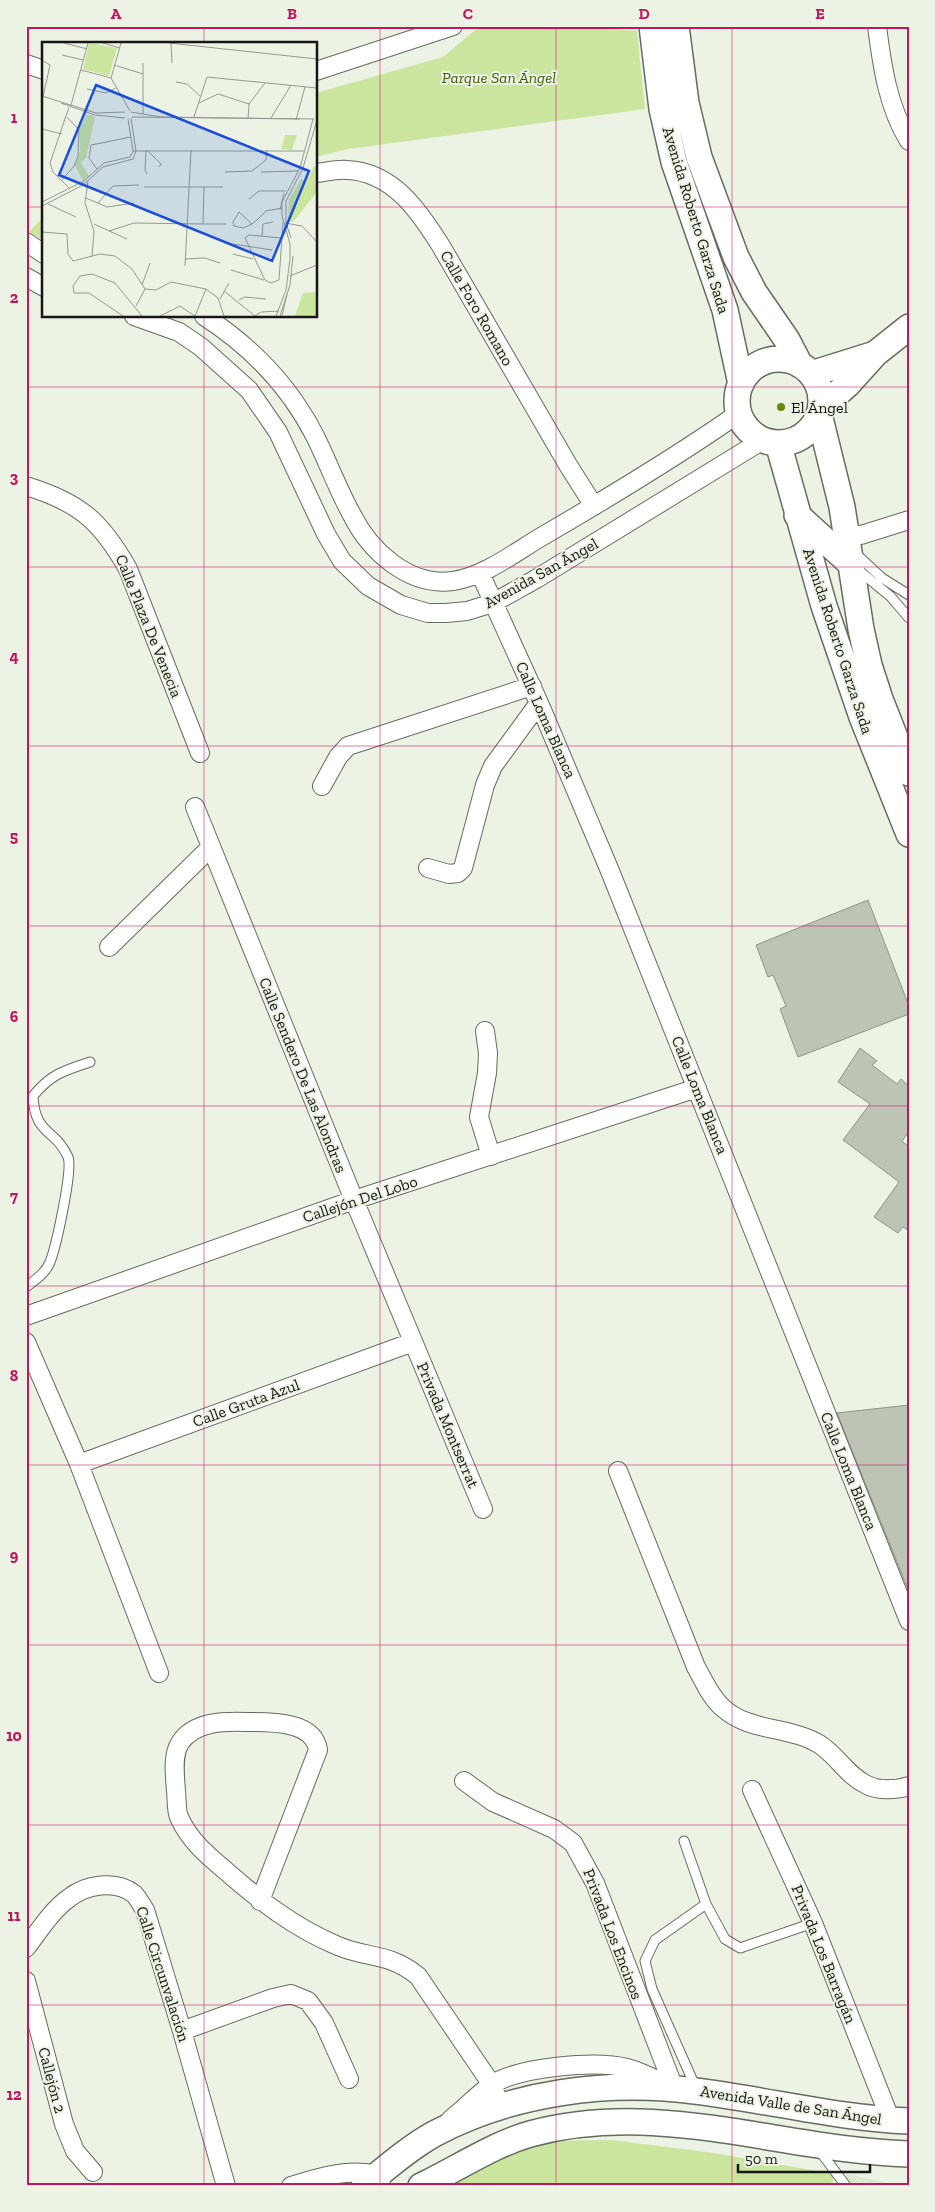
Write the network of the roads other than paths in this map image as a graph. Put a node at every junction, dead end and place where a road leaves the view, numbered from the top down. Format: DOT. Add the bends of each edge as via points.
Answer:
graph roads {
  1 [pos="453,26"];
  2 [pos="652,26"];
  3 [pos="676,26"];
  4 [pos="878,26"];
  5 [pos="26,64"];
  6 [pos="42,69"];
  7 [pos="318,70"];
  8 [pos="909,141"];
  9 [pos="318,173"];
  10 [pos="26,242"];
  11 [pos="42,253"];
  12 [pos="146,318"];
  13 [pos="207,318"];
  14 [pos="182,324"];
  15 [pos="909,327"];
  16 [pos="875,354"];
  17 [pos="806,370"];
  18 [pos="741,384"];
  19 [pos="820,411"];
  20 [pos="739,413"];
  21 [pos="770,441"];
  22 [pos="26,486"];
  23 [pos="594,506"];
  24 [pos="797,516"];
  25 [pos="908,521"];
  26 [pos="849,548"];
  27 [pos="480,573"];
  28 [pos="909,595"];
  29 [pos="493,603"];
  30 [pos="909,618"];
  31 [pos="843,658"];
  32 [pos="532,686"];
  33 [pos="539,703"];
  34 [pos="903,742"];
  35 [pos="200,753"];
  36 [pos="909,773"];
  37 [pos="322,786"];
  38 [pos="909,803"];
  39 [pos="195,807"];
  40 [pos="909,834"];
  41 [pos="211,847"];
  42 [pos="428,868"];
  43 [pos="109,947"];
  44 [pos="485,1031"];
  45 [pos="90,1062"];
  46 [pos="697,1088"];
  47 [pos="491,1156"];
  48 [pos="354,1200"];
  49 [pos="26,1287"];
  50 [pos="26,1316"];
  51 [pos="26,1342"];
  52 [pos="413,1342"];
  53 [pos="79,1464"];
  54 [pos="618,1471"];
  55 [pos="483,1509"];
  56 [pos="909,1621"];
  57 [pos="159,1673"];
  58 [pos="464,1781"];
  59 [pos="909,1786"];
  60 [pos="752,1790"];
  61 [pos="684,1841"];
  62 [pos="260,1900"];
  63 [pos="706,1904"];
  64 [pos="813,1923"];
  65 [pos="26,1948"];
  66 [pos="26,1981"];
  67 [pos="182,2032"];
  68 [pos="349,2079"];
  69 [pos="686,2090"];
  70 [pos="496,2096"];
  71 [pos="900,2121"];
  72 [pos="425,2140"];
  73 [pos="815,2144"];
  74 [pos="909,2154"];
  75 [pos="93,2172"];
  76 [pos="369,2182"];
  77 [pos="429,2182"];
  78 [pos="226,2186"];
  79 [pos="291,2186"];
  80 [pos="846,2186"];
  1 -- 7 [label="street"];
  2 -- 18 [label="street, Avenida Roberto Garza Sada" via="662,109 674,162 725,310"];
  3 -- 17 [label="street, Avenida Roberto Garza Sada" via="686,104 699,157 736,257 754,292"];
  4 -- 8 [label="street" via="887,88 899,125"];
  5 -- 6 [label="street"];
  9 -- 23 [label="street, Calle Foro Romano" via="347,170 375,176 400,191 420,214"];
  10 -- 11 [label="street"];
  12 -- 14 [label="street, Avenida San Ángel"];
  13 -- 27 [label="street, Avenida San Ángel" via="255,354 286,388 315,437 365,539 383,557 410,573 431,580 453,581"];
  14 -- 29 [label="street, Avenida San Ángel" via="201,347 250,390 278,432 342,561 368,586 402,605 428,613 467,611"];
  15 -- 16 [label="street"];
  16 -- 17 [label="street"];
  16 -- 19 [label="street"];
  17 -- 18 [label="street" via="787,360 767,362 749,372"];
  17 -- 19 [label="street" via="820,390"];
  18 -- 20 [label="street"];
  19 -- 21 [label="street" via="815,424 799,439"];
  19 -- 26 [label="street, Avenida Roberto Garza Sada"];
  20 -- 21 [label="street" via="748,429"];
  20 -- 23 [label="street, Avenida San Ángel"];
  21 -- 24 [label="street, Avenida Roberto Garza Sada"];
  21 -- 29 [label="street, Avenida San Ángel"];
  22 -- 35 [label="street, Calle Plaza De Venecia" via="76,507 95,521 114,543 128,569"];
  23 -- 27 [label="street, Avenida San Ángel"];
  24 -- 26 [label="street"];
  24 -- 31 [label="street, Avenida Roberto Garza Sada"];
  25 -- 26 [label="street" via="861,535"];
  26 -- 28 [label="lane" via="882,578"];
  26 -- 30 [label="lane"];
  26 -- 34 [label="street, Avenida Roberto Garza Sada" via="869,665"];
  27 -- 29 [label="street, Calle Loma Blanca"];
  29 -- 32 [label="street, Calle Loma Blanca"];
  31 -- 34 [label="street" via="864,684 880,730"];
  31 -- 40 [label="street, Avenida Roberto Garza Sada" via="862,717"];
  32 -- 33 [label="street, Calle Loma Blanca"];
  32 -- 37 [label="street" via="348,746"];
  33 -- 42 [label="street" via="493,766 463,868 458,873 449,874"];
  33 -- 46 [label="street, Calle Loma Blanca"];
  34 -- 36 [label="street, Avenida Roberto Garza Sada"];
  34 -- 38 [label="street" via="895,766"];
  39 -- 41 [label="street, Calle Sendero De Las Alondras"];
  41 -- 43 [label="street"];
  41 -- 48 [label="street, Calle Sendero De Las Alondras"];
  44 -- 47 [label="street" via="487,1073 479,1117"];
  45 -- 49 [label="lane" via="61,1072 45,1082 33,1096 34,1113 39,1124 68,1158 69,1182 50,1263 39,1278"];
  46 -- 47 [label="street, Callejón Del Lobo"];
  46 -- 56 [label="street, Calle Loma Blanca"];
  47 -- 48 [label="street, Callejón Del Lobo"];
  48 -- 50 [label="street, Callejón Del Lobo"];
  48 -- 52 [label="street, Calle Sendero De Las Alondras"];
  51 -- 53 [label="street"];
  52 -- 53 [label="street, Calle Gruta Azul"];
  52 -- 55 [label="street, Privada Montserrat"];
  53 -- 57 [label="street"];
  54 -- 59 [label="street" via="696,1667 722,1708 738,1719 799,1735 819,1744 868,1786"];
  58 -- 69 [label="street, Privada Los Encinos" via="493,1802 554,1829 573,1843 595,1883"];
  60 -- 64 [label="street, Privada Los Barragán"];
  61 -- 63 [label="lane"];
  62 -- 62 [label="street" via="200,1848 178,1815 177,1747 186,1734 208,1724 279,1723 309,1732 317,1740 318,1750"];
  62 -- 70 [label="street" via="309,1933 341,1947 386,1958 411,1970"];
  63 -- 64 [label="lane" via="726,1939 740,1948"];
  63 -- 69 [label="lane" via="656,1940 645,1961"];
  64 -- 71 [label="street, Privada Los Barragán"];
  65 -- 67 [label="street, Calle Circunvalación" via="58,1907 74,1894 99,1886 125,1888 134,1894 144,1910"];
  66 -- 75 [label="street, Callejón 2" via="64,2124 75,2150"];
  67 -- 68 [label="street" via="291,1994 308,2001 324,2023"];
  67 -- 78 [label="street, Calle Circunvalación"];
  69 -- 70 [label="street, Avenida Valle de San Ángel" via="597,2089"];
  69 -- 71 [label="street, Avenida Valle de San Ángel" via="846,2116"];
  70 -- 72 [label="street, Avenida Valle de San Ángel"];
  72 -- 76 [label="street, Avenida Valle de San Ángel"];
  72 -- 77 [label="street"];
  73 -- 74 [label="street, Avenida Valle de San Ángel"];
  73 -- 77 [label="street, Avenida Valle de San Ángel" via="687,2124 616,2121 580,2124 500,2146"];
  73 -- 80 [label="lane"];
  76 -- 79 [label="street" via="326,2175"];
}
